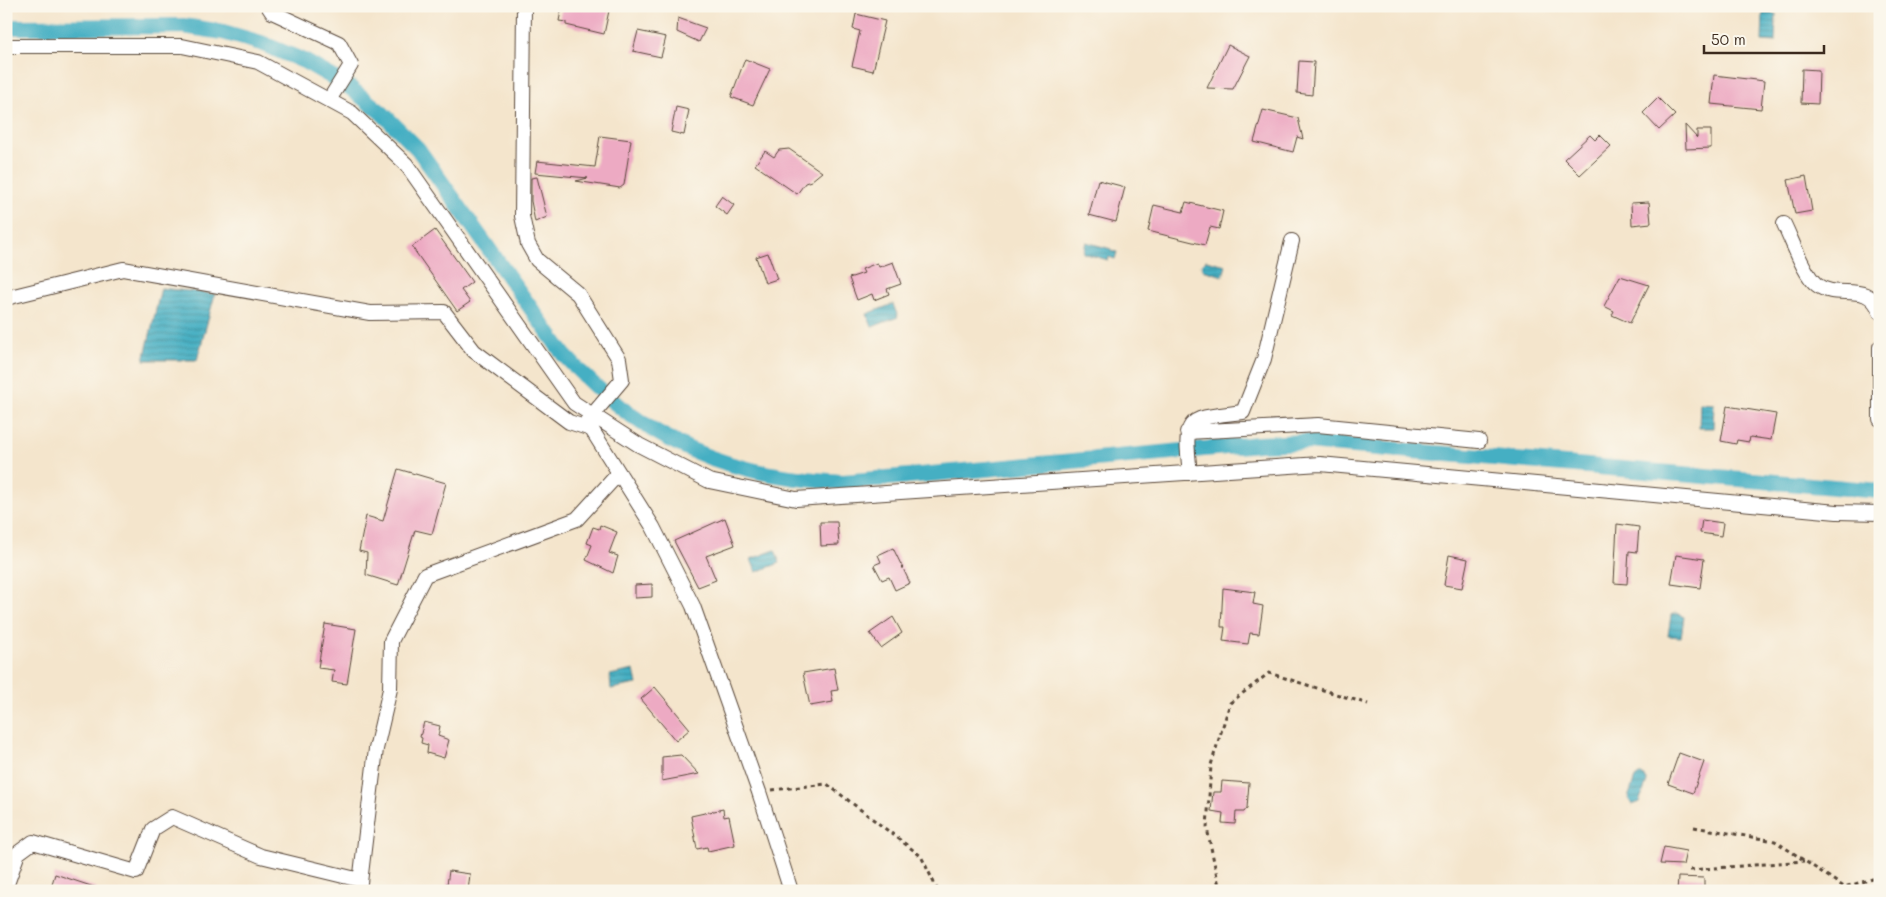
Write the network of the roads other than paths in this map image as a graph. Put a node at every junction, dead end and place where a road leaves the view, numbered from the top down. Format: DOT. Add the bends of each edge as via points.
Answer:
graph roads {
  1 [pos="268,6"];
  2 [pos="524,6"];
  3 [pos="6,46"];
  4 [pos="329,100"];
  5 [pos="1784,224"];
  6 [pos="1292,241"];
  7 [pos="6,298"];
  8 [pos="1880,312"];
  9 [pos="1880,347"];
  10 [pos="574,403"];
  11 [pos="594,413"];
  12 [pos="1880,419"];
  13 [pos="591,429"];
  14 [pos="1187,435"];
  15 [pos="1480,441"];
  16 [pos="618,473"];
  17 [pos="1190,473"];
  18 [pos="1880,513"];
  19 [pos="360,885"];
  20 [pos="6,887"];
  21 [pos="791,891"];
  1 -- 4 [label="street" via="272,12 339,43 351,65"];
  2 -- 11 [label="street" via="522,216 528,244 537,260 578,294 619,359 622,380"];
  3 -- 4 [label="street" via="182,46 258,62"];
  4 -- 10 [label="street" via="352,113 406,164"];
  5 -- 8 [label="street" via="1812,280 1827,290 1861,293 1871,298"];
  6 -- 14 [label="street" via="1264,359 1243,412 1196,420"];
  7 -- 13 [label="street" via="123,269 370,314 444,312 474,351 569,422"];
  9 -- 12 [label="street"];
  10 -- 11 [label="street"];
  10 -- 13 [label="street"];
  11 -- 17 [label="street" via="639,445 709,481 796,499"];
  13 -- 16 [label="street"];
  14 -- 15 [label="street" via="1318,425"];
  14 -- 17 [label="street"];
  16 -- 19 [label="street" via="577,519 425,575 391,641 390,689 376,750"];
  16 -- 21 [label="street" via="652,527 694,606"];
  17 -- 18 [label="street" via="1320,464 1837,512"];
  19 -- 20 [label="street" via="261,856 172,817 153,829 136,872 34,842 18,853"];
}
